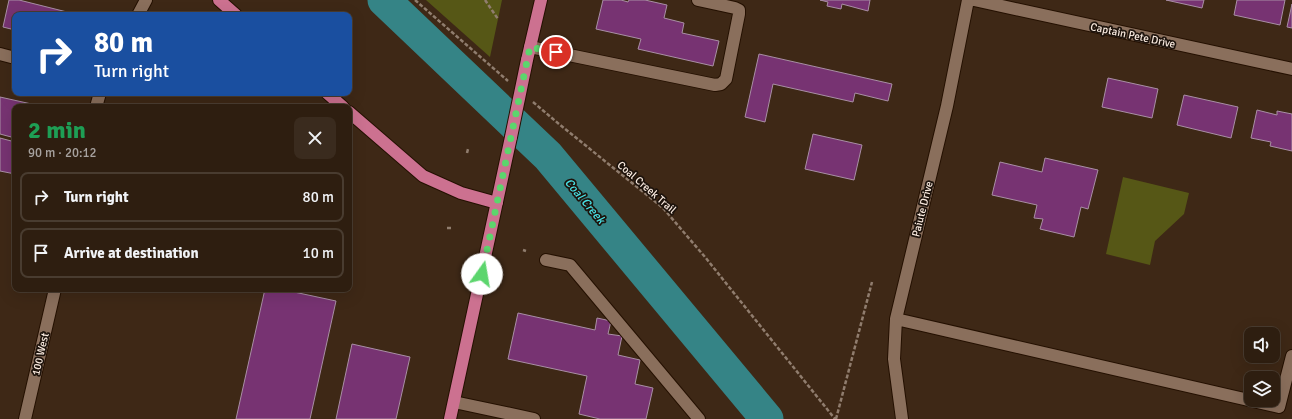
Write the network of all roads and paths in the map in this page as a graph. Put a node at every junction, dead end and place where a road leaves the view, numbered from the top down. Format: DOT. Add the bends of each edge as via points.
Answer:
graph roads {
  1 [pos="146,0"];
  2 [pos="219,0"];
  3 [pos="415,0"];
  4 [pos="485,0"];
  5 [pos="541,0"];
  6 [pos="698,0"];
  7 [pos="968,0"];
  8 [pos="974,0"];
  9 [pos="140,12"];
  10 [pos="233,12"];
  11 [pos="498,19"];
  12 [pos="530,47"];
  13 [pos="0,54"];
  14 [pos="12,57"];
  15 [pos="1292,69"];
  16 [pos="511,83"];
  17 [pos="330,96"];
  18 [pos="529,98"];
  19 [pos="340,104"];
  20 [pos="352,115"];
  21 [pos="468,149"];
  22 [pos="467,153"];
  23 [pos="497,203"];
  24 [pos="450,224"];
  25 [pos="453,228"];
  26 [pos="546,260"];
  27 [pos="872,282"];
  28 [pos="54,292"];
  29 [pos="896,319"];
  30 [pos="1292,356"];
  31 [pos="454,402"];
  32 [pos="1278,413"];
  33 [pos="25,419"];
  34 [pos="450,419"];
  35 [pos="534,419"];
  36 [pos="699,419"];
  37 [pos="835,419"];
  38 [pos="902,419"];
  1 -- 9 [label="street"];
  2 -- 10 [label="main road"];
  3 -- 16 [label="path"];
  4 -- 11 [label="path"];
  5 -- 12 [label="main road"];
  6 -- 12 [label="street" via="739,10 726,79 721,84 715,85"];
  7 -- 29 [label="street, Paiute Drive" via="947,106"];
  8 -- 15 [label="street, Captain Pete Drive"];
  12 -- 23 [label="main road, bridge"];
  13 -- 14 [label="street"];
  17 -- 19 [label="main road"];
  18 -- 37 [label="path, Coal Creek Trail" via="663,208"];
  20 -- 23 [label="main road" via="423,176 461,193"];
  21 -- 22 [label="path"];
  23 -- 31 [label="main road"];
  24 -- 25 [label="path" via="447,228"];
  26 -- 36 [label="street" via="570,265"];
  27 -- 37 [label="path"];
  28 -- 33 [label="street, 100 West"];
  29 -- 32 [label="street"];
  29 -- 38 [label="street, Paiute Drive" via="894,359"];
  30 -- 32 [label="street"];
  31 -- 34 [label="main road"];
  31 -- 35 [label="street"];
}
